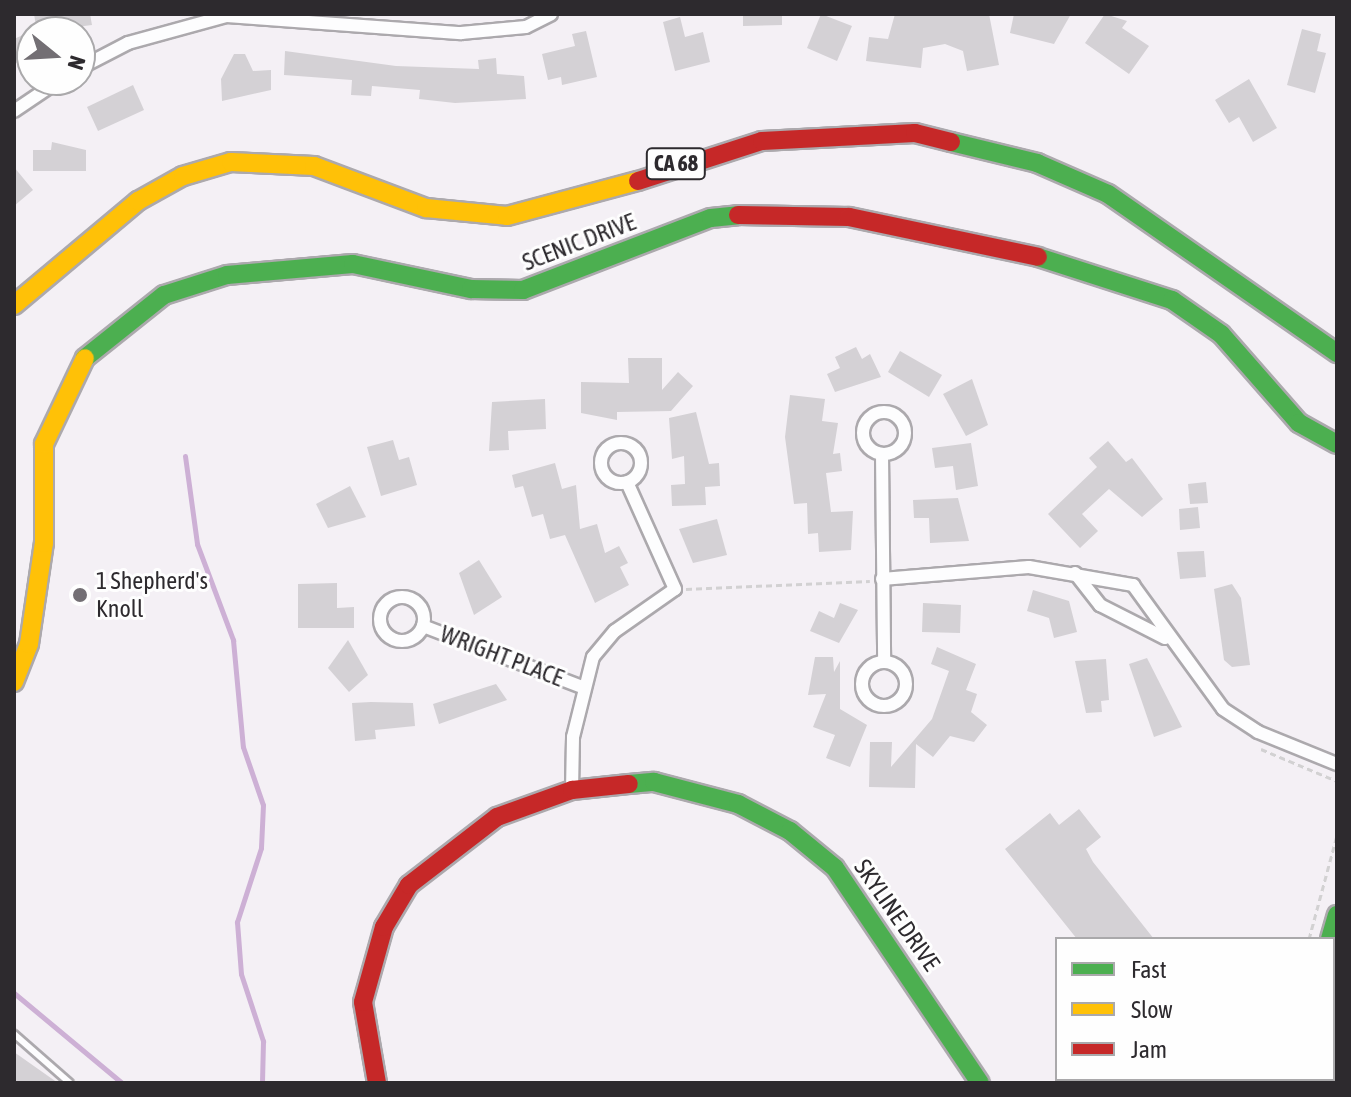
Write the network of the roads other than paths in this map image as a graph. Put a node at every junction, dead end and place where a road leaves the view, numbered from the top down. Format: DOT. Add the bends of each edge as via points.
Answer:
graph roads {
  1 [pos="551,14"];
  2 [pos="96,60"];
  3 [pos="36,96"];
  4 [pos="14,111"];
  5 [pos="14,305"];
  6 [pos="1337,353"];
  7 [pos="1337,444"];
  8 [pos="882,454"];
  9 [pos="627,482"];
  10 [pos="1075,573"];
  11 [pos="882,579"];
  12 [pos="423,626"];
  13 [pos="1165,638"];
  14 [pos="884,662"];
  15 [pos="14,682"];
  16 [pos="582,687"];
  17 [pos="1337,764"];
  18 [pos="572,790"];
  19 [pos="1337,915"];
  20 [pos="1331,937"];
  21 [pos="14,1034"];
  22 [pos="70,1083"];
  23 [pos="377,1083"];
  24 [pos="980,1083"];
  1 -- 2 [label="street" via="526,27 461,33 227,16 128,43"];
  3 -- 4 [label="street"];
  5 -- 6 [label="street, CA 68" via="138,201 183,176 231,162 314,166 426,208 507,216 559,207 762,141 915,133 1037,163 1108,194"];
  7 -- 15 [label="street, SCENIC DRIVE" via="1299,423 1221,334 1172,300 1033,255 849,217 776,210 711,218 523,290 471,289 353,264 227,275 164,295 123,322 66,385 44,444 42,555 29,644"];
  8 -- 11 [label="street"];
  9 -- 16 [label="street" via="675,589 601,644"];
  10 -- 11 [label="street" via="1029,567"];
  10 -- 13 [label="street" via="1100,605"];
  10 -- 13 [label="street" via="1141,591"];
  11 -- 14 [label="street"];
  12 -- 16 [label="street, WRIGHT PLACE"];
  13 -- 17 [label="street" via="1238,720"];
  16 -- 18 [label="street"];
  18 -- 23 [label="street, SKYLINE DRIVE" via="469,833 396,902 363,1002"];
  18 -- 24 [label="street, SKYLINE DRIVE" via="654,782 697,790 790,831 842,878"];
  19 -- 20 [label="street"];
  21 -- 22 [label="lane"];
}
